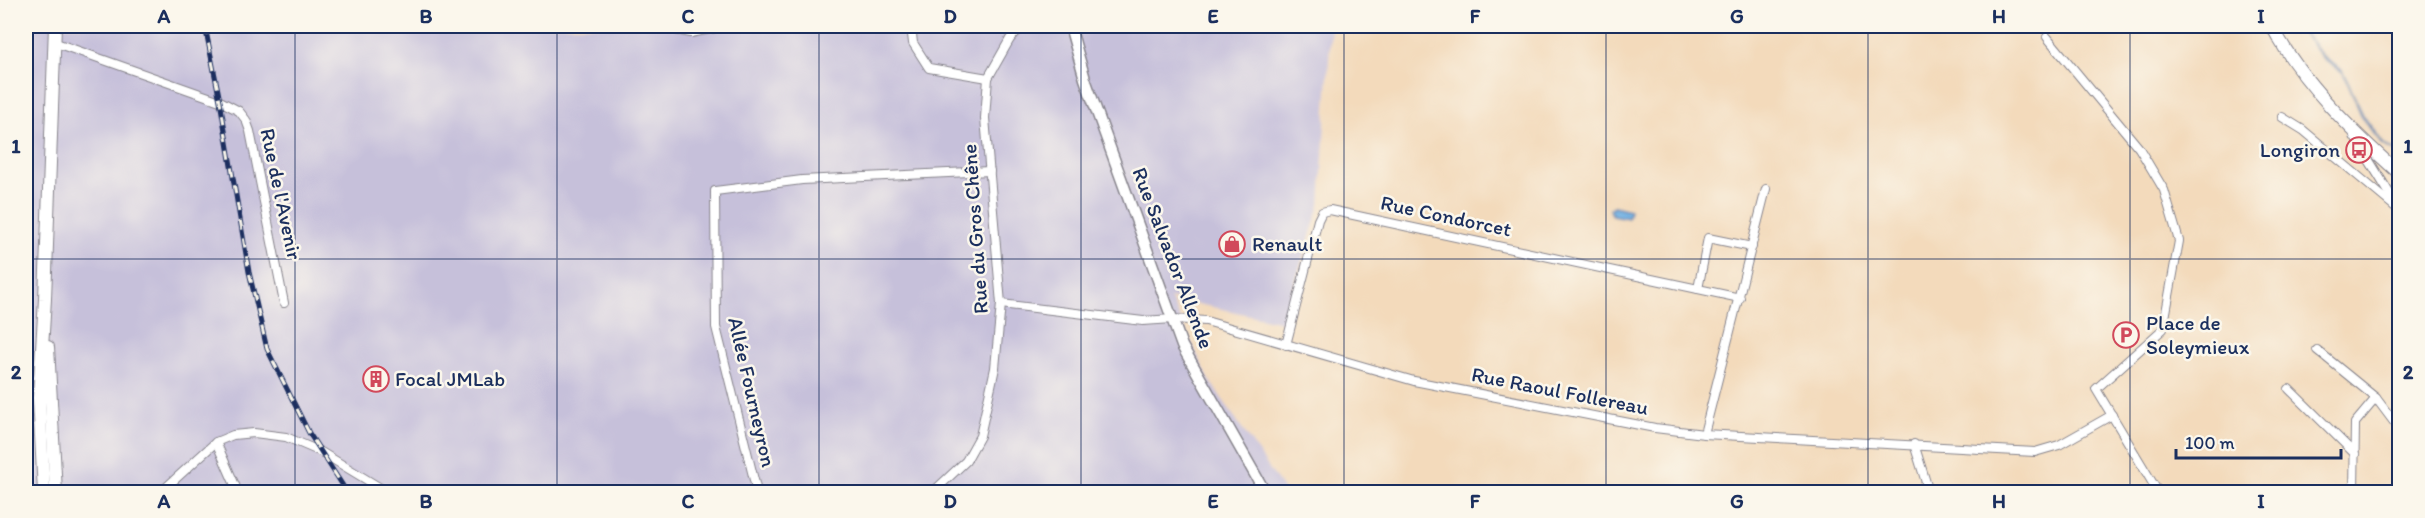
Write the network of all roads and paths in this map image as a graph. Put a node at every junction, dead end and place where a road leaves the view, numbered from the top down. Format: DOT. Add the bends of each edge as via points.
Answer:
graph roads {
  1 [pos="55,26"];
  2 [pos="655,26"];
  3 [pos="725,26"];
  4 [pos="911,26"];
  5 [pos="1022,26"];
  6 [pos="1070,26"];
  7 [pos="2272,26"];
  8 [pos="2047,37"];
  9 [pos="56,43"];
  10 [pos="988,78"];
  11 [pos="2282,117"];
  12 [pos="2346,124"];
  13 [pos="990,171"];
  14 [pos="2400,174"];
  15 [pos="1766,189"];
  16 [pos="2400,211"];
  17 [pos="1752,247"];
  18 [pos="1698,289"];
  19 [pos="1740,298"];
  20 [pos="45,299"];
  21 [pos="284,303"];
  22 [pos="1001,304"];
  23 [pos="1173,319"];
  24 [pos="1286,345"];
  25 [pos="2318,350"];
  26 [pos="2289,389"];
  27 [pos="2376,398"];
  28 [pos="2112,415"];
  29 [pos="2400,430"];
  30 [pos="1704,434"];
  31 [pos="216,442"];
  32 [pos="1914,444"];
  33 [pos="2355,454"];
  34 [pos="44,492"];
  35 [pos="56,492"];
  36 [pos="161,492"];
  37 [pos="238,492"];
  38 [pos="387,492"];
  39 [pos="757,492"];
  40 [pos="933,492"];
  41 [pos="1265,492"];
  42 [pos="1929,492"];
  43 [pos="2158,492"];
  44 [pos="2354,492"];
  1 -- 9 [label="main road"];
  2 -- 3 [label="street" via="691,33"];
  4 -- 10 [label="street" via="913,42 929,68"];
  5 -- 10 [label="street, Rue du Gros Chêne"];
  6 -- 23 [label="street, Rue Salvador Allende" via="1085,78"];
  7 -- 12 [label="main road" via="2284,49"];
  8 -- 28 [label="street" via="2139,148 2164,190 2180,241 2163,329 2096,389"];
  9 -- 20 [label="main road"];
  9 -- 21 [label="street, Rue de l'Avenir" via="186,87 239,111 250,131"];
  10 -- 13 [label="street, Rue du Gros Chêne" via="985,118"];
  11 -- 16 [label="street"];
  12 -- 14 [label="main road"];
  12 -- 16 [label="street"];
  13 -- 22 [label="street, Rue du Gros Chêne"];
  13 -- 39 [label="street, Allée Fourneyron" via="802,180 715,191 716,327"];
  15 -- 17 [label="street"];
  17 -- 18 [label="street" via="1708,238"];
  17 -- 19 [label="street"];
  18 -- 19 [label="street, Rue Condorcet"];
  18 -- 24 [label="street, Rue Condorcet" via="1330,210 1322,212 1318,220"];
  19 -- 30 [label="street"];
  20 -- 34 [label="main road" via="39,398"];
  20 -- 35 [label="main road"];
  22 -- 23 [label="street, Rue Raoul Follereau" via="1143,321"];
  22 -- 40 [label="street, Rue du Gros Chêne" via="995,368 980,436 966,461"];
  23 -- 24 [label="street, Rue Raoul Follereau" via="1206,321"];
  23 -- 41 [label="street, Rue Salvador Allende" via="1182,346"];
  24 -- 30 [label="street, Rue Raoul Follereau" via="1414,381"];
  25 -- 27 [label="street"];
  26 -- 33 [label="street"];
  27 -- 29 [label="street"];
  27 -- 33 [label="street" via="2355,423"];
  28 -- 32 [label="street, Rue Raoul Follereau" via="2059,445 2035,452"];
  28 -- 43 [label="street"];
  30 -- 32 [label="street, Rue Raoul Follereau"];
  31 -- 36 [label="street"];
  31 -- 37 [label="street"];
  31 -- 38 [label="street" via="254,433 286,437 321,452"];
  32 -- 42 [label="street"];
  33 -- 44 [label="street"];
}
